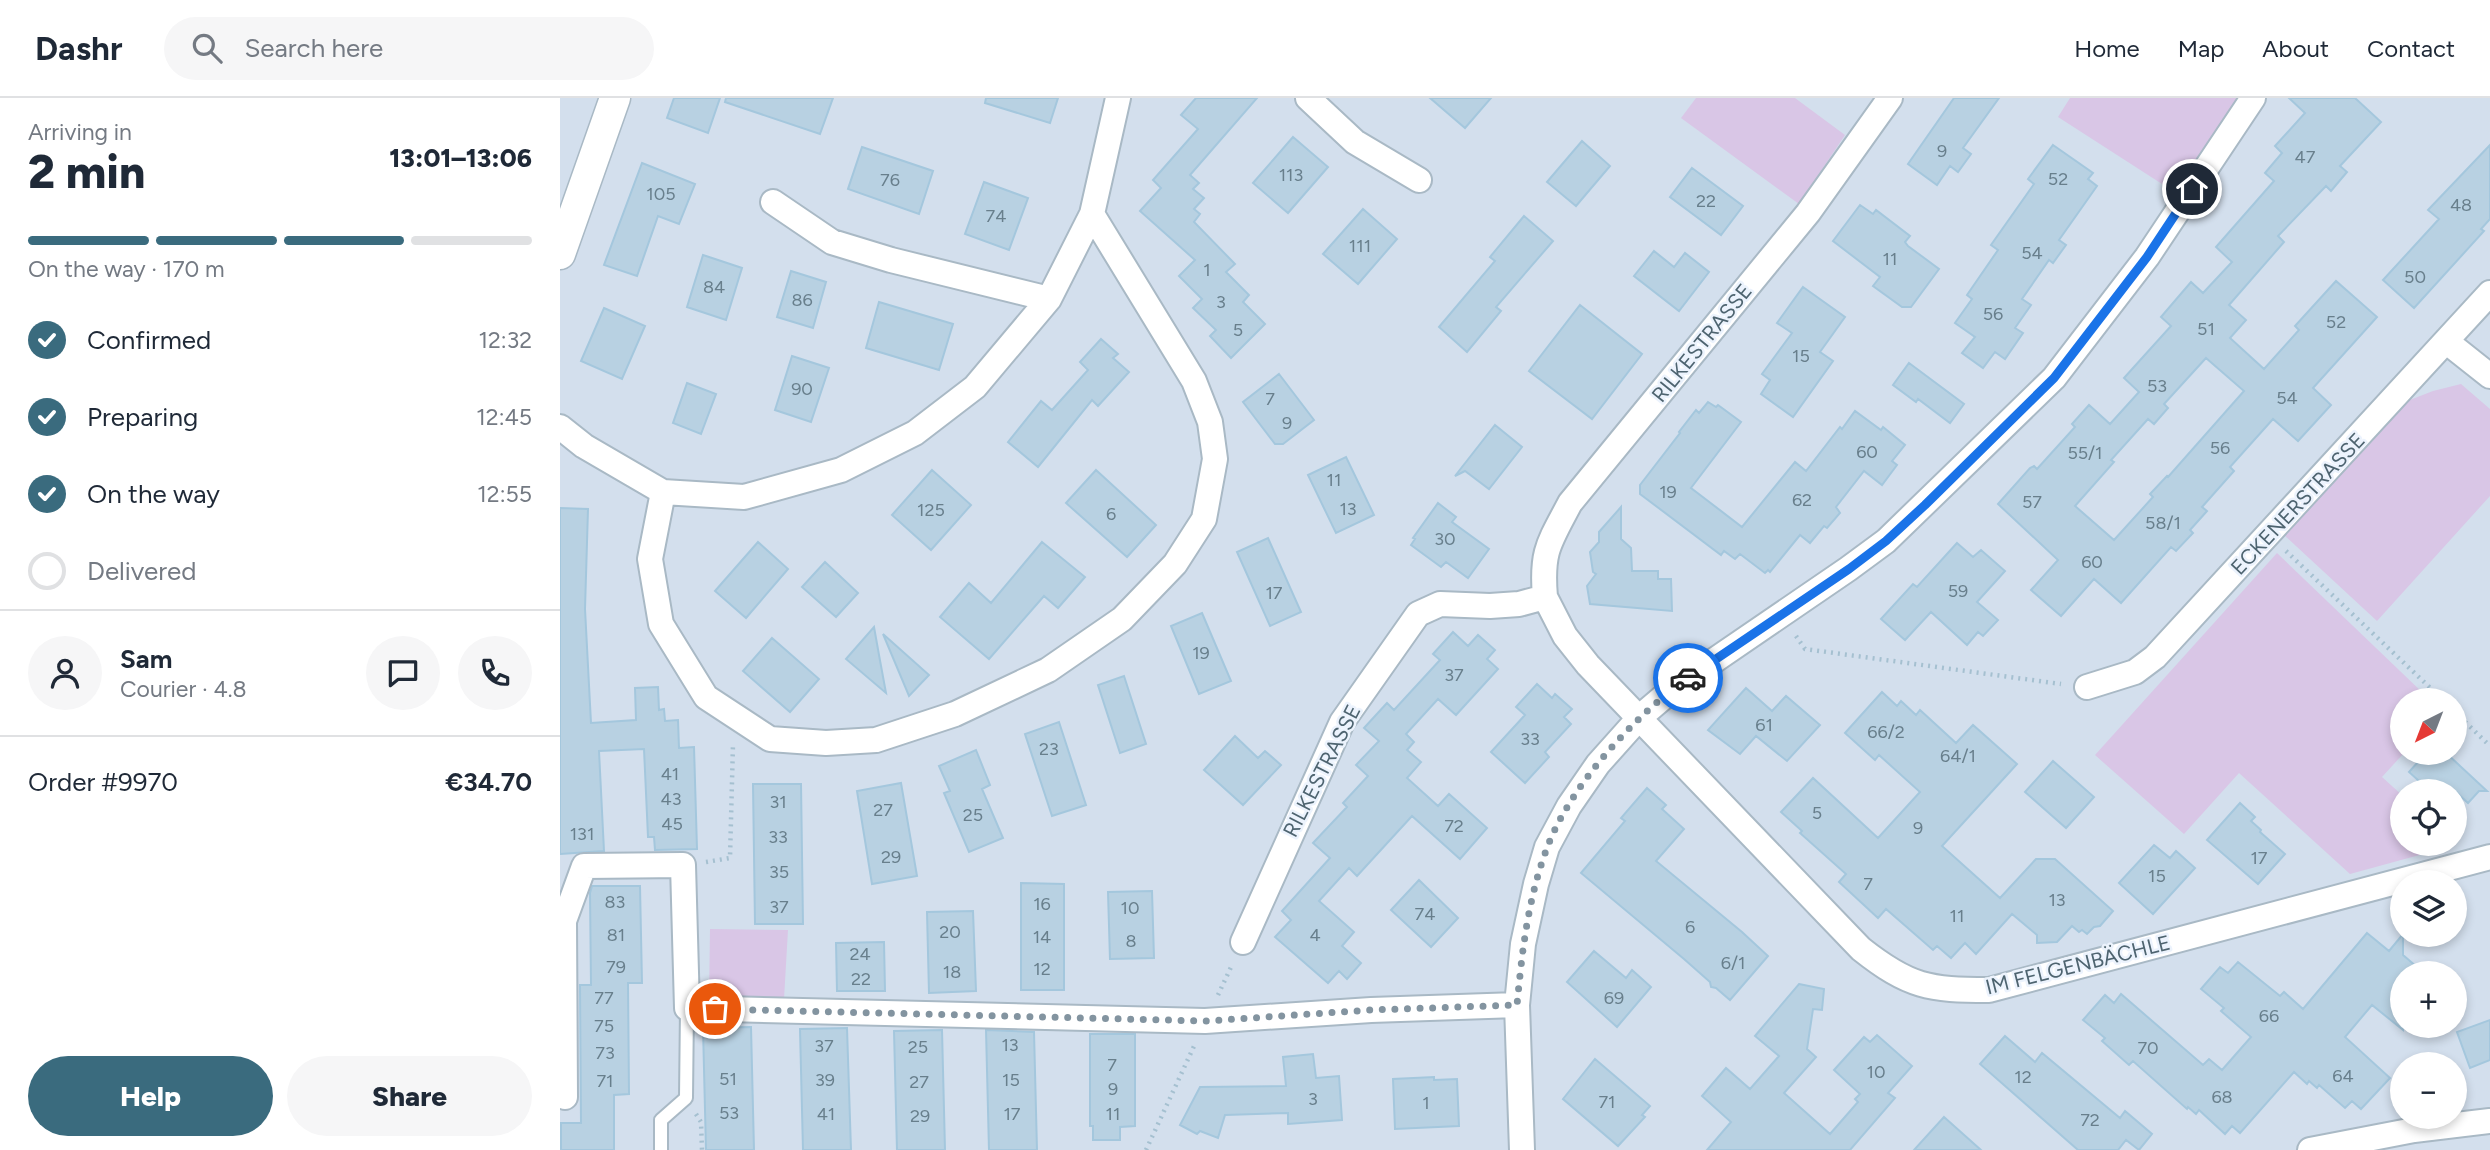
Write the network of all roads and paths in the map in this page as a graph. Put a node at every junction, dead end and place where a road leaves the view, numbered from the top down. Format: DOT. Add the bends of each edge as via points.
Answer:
graph roads {
  1 [pos="615,98"];
  2 [pos="1118,98"];
  3 [pos="1308,98"];
  4 [pos="1890,98"];
  5 [pos="2253,98"];
  6 [pos="1419,180"];
  7 [pos="773,202"];
  8 [pos="1092,214"];
  9 [pos="560,254"];
  10 [pos="2490,293"];
  11 [pos="1049,299"];
  12 [pos="2446,342"];
  13 [pos="2490,376"];
  14 [pos="560,426"];
  15 [pos="663,492"];
  16 [pos="2269,535"];
  17 [pos="1545,597"];
  18 [pos="1781,615"];
  19 [pos="2087,687"];
  20 [pos="2431,688"];
  21 [pos="734,715"];
  22 [pos="1640,717"];
  23 [pos="2468,725"];
  24 [pos="2490,746"];
  25 [pos="2490,857"];
  26 [pos="700,863"];
  27 [pos="1243,942"];
  28 [pos="1517,1005"];
  29 [pos="687,1008"];
  30 [pos="1206,1021"];
  31 [pos="565,1097"];
  32 [pos="686,1098"];
  33 [pos="2490,1121"];
  34 [pos="661,1150"];
  35 [pos="702,1150"];
  36 [pos="1146,1150"];
  37 [pos="1522,1150"];
  38 [pos="2310,1150"];
  1 -- 9 [label="street"];
  2 -- 8 [label="street"];
  3 -- 6 [label="street" via="1355,142"];
  4 -- 17 [label="street, RILKESTRASSE" via="1808,213 1570,503 1546,547 1542,570"];
  5 -- 18 [label="street" via="2147,257 2054,378 1886,541"];
  7 -- 11 [label="street" via="832,242"];
  8 -- 11 [label="street"];
  8 -- 21 [label="street" via="1194,381 1210,422 1214,459 1204,519 1175,565 1122,619 1048,670 955,714 876,740 826,743 770,739"];
  10 -- 12 [label="street, ECKENERSTRASSE"];
  11 -- 15 [label="street" via="975,387 915,433 841,470 744,497"];
  12 -- 13 [label="street"];
  12 -- 16 [label="street, ECKENERSTRASSE"];
  14 -- 15 [label="street" via="584,446"];
  15 -- 21 [label="street" via="650,559 661,624 706,697"];
  16 -- 19 [label="street, ECKENERSTRASSE" via="2155,657 2135,672"];
  16 -- 20 [label="path"];
  17 -- 22 [label="street, RILKESTRASSE" via="1572,645"];
  17 -- 27 [label="street, RILKESTRASSE" via="1490,606 1440,604 1418,614 1342,722"];
  18 -- 19 [label="path" via="1805,649"];
  18 -- 22 [label="street" via="1674,688"];
  21 -- 26 [label="path" via="730,858"];
  22 -- 25 [label="street, IM FELGENBÄCHLE" via="1861,949 1909,981 1943,990 1989,990"];
  22 -- 28 [label="street" via="1598,764 1547,847 1523,944"];
  23 -- 24 [label="path"];
  27 -- 30 [label="path"];
  28 -- 30 [label="street"];
  28 -- 37 [label="street"];
  29 -- 30 [label="street"];
  29 -- 31 [label="street" via="682,865 584,866 564,921"];
  29 -- 32 [label="lane"];
  30 -- 36 [label="path"];
  32 -- 34 [label="lane" via="661,1120"];
  32 -- 35 [label="path" via="701,1122"];
  33 -- 38 [label="street"];
}
